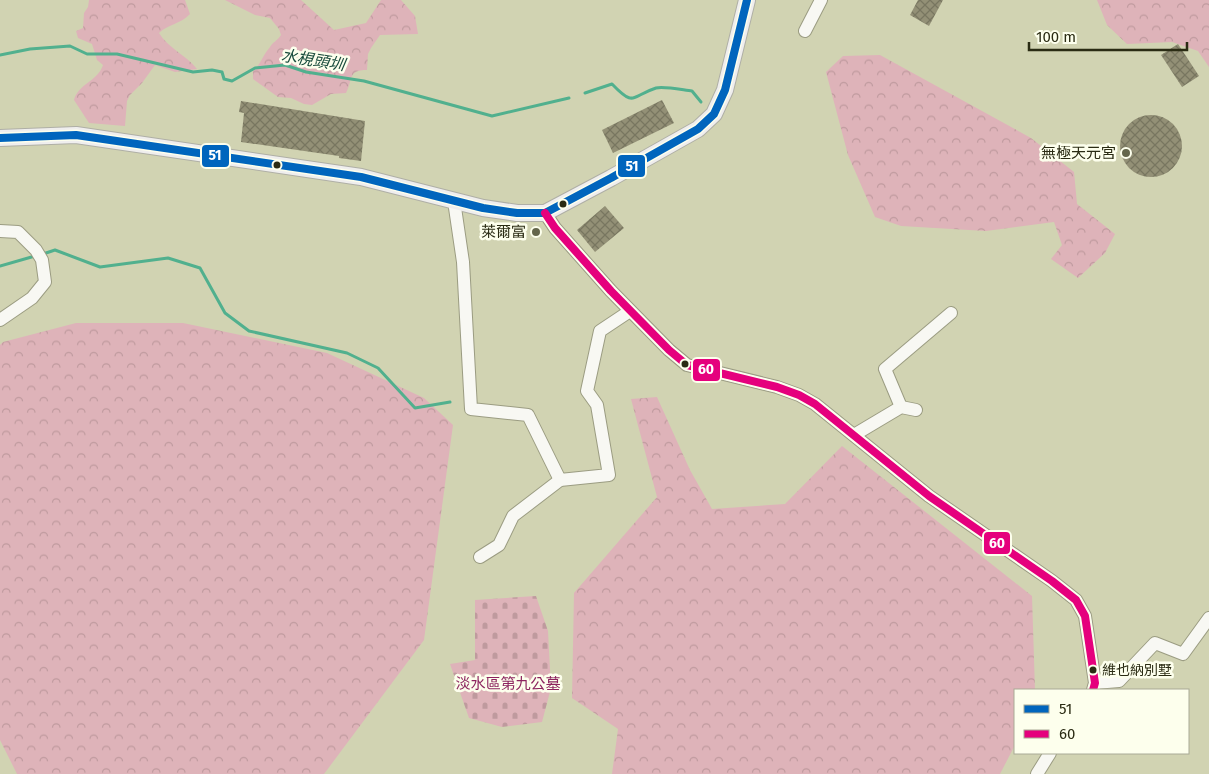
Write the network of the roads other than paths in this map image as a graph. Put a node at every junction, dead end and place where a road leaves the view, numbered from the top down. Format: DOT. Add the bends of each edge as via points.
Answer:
graph roads {
  1 [pos="747,0"];
  2 [pos="821,0"];
  3 [pos="804,31"];
  4 [pos="0,138"];
  5 [pos="454,201"];
  6 [pos="545,213"];
  7 [pos="0,231"];
  8 [pos="630,311"];
  9 [pos="952,313"];
  10 [pos="0,320"];
  11 [pos="900,407"];
  12 [pos="916,410"];
  13 [pos="854,435"];
  14 [pos="560,480"];
  15 [pos="480,557"];
  16 [pos="1209,618"];
  17 [pos="1094,687"];
  18 [pos="1049,754"];
  19 [pos="1037,774"];
  1 -- 6 [label="main road" via="725,90 714,114 698,129"];
  2 -- 3 [label="street"];
  4 -- 5 [label="main road" via="76,135 361,178"];
  5 -- 6 [label="main road" via="517,213"];
  5 -- 14 [label="street" via="463,262 471,409 528,415"];
  6 -- 8 [label="street"];
  7 -- 10 [label="street" via="18,232 39,255 44,282 32,298"];
  8 -- 13 [label="street" via="687,365 799,395"];
  8 -- 14 [label="street" via="600,331 587,392 597,405 609,475"];
  9 -- 11 [label="street" via="884,369"];
  11 -- 12 [label="street"];
  11 -- 13 [label="street"];
  13 -- 17 [label="street" via="929,496 1076,600 1085,616"];
  14 -- 15 [label="street" via="513,516 499,546"];
  16 -- 17 [label="street" via="1183,654 1155,643 1119,681"];
  18 -- 19 [label="street"];
}
